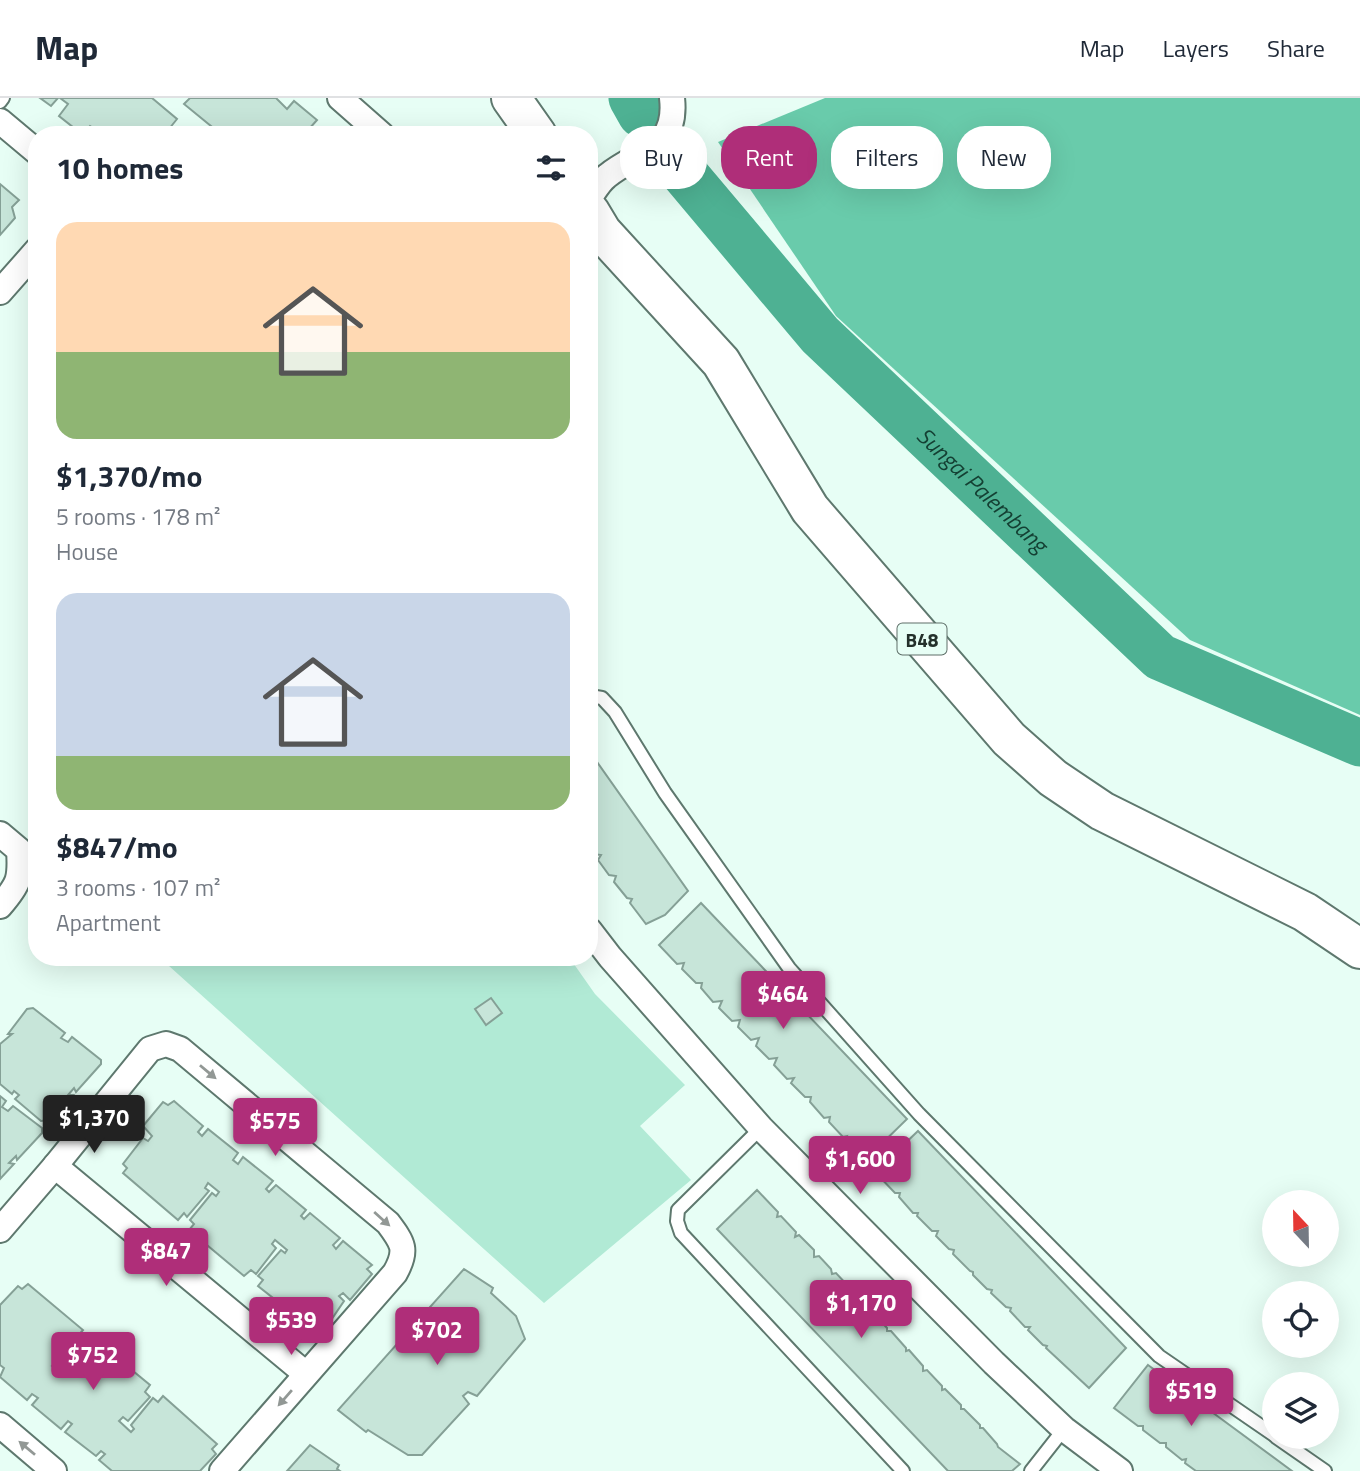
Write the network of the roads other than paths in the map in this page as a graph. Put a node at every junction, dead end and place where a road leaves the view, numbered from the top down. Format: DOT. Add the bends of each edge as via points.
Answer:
graph roads {
  1 [pos="340,98"];
  2 [pos="511,98"];
  3 [pos="672,98"];
  4 [pos="0,121"];
  5 [pos="372,126"];
  6 [pos="531,126"];
  7 [pos="28,144"];
  8 [pos="598,186"];
  9 [pos="598,225"];
  10 [pos="28,260"];
  11 [pos="0,292"];
  12 [pos="598,697"];
  13 [pos="0,834"];
  14 [pos="0,906"];
  15 [pos="598,942"];
  16 [pos="1360,949"];
  17 [pos="761,1128"];
  18 [pos="55,1167"];
  19 [pos="0,1230"];
  20 [pos="306,1374"];
  21 [pos="0,1425"];
  22 [pos="1262,1427"];
  23 [pos="1064,1429"];
  24 [pos="1294,1449"];
  25 [pos="54,1471"];
  26 [pos="222,1471"];
  27 [pos="903,1471"];
  28 [pos="1031,1471"];
  29 [pos="1120,1471"];
  30 [pos="1325,1471"];
  1 -- 5 [label="street"];
  2 -- 6 [label="main road"];
  3 -- 8 [label="street" via="671,125 662,139"];
  4 -- 7 [label="street"];
  9 -- 16 [label="main road, B48" via="721,362 810,509 1009,739 1053,778 1102,811 1305,912"];
  10 -- 11 [label="street"];
  12 -- 22 [label="lane" via="615,712 665,793 789,968 919,1114 1160,1356"];
  13 -- 14 [label="street" via="19,850 21,873"];
  15 -- 17 [label="street"];
  17 -- 23 [label="street"];
  17 -- 27 [label="lane" via="678,1210 681,1233"];
  18 -- 19 [label="street"];
  18 -- 20 [label="street"];
  18 -- 20 [label="street, one-way" via="150,1049 166,1044 180,1049 388,1223 401,1241 403,1258 395,1273"];
  20 -- 26 [label="street, one-way"];
  25 -- 21 [label="street, one-way"];
  23 -- 28 [label="lane"];
  23 -- 29 [label="street"];
  24 -- 30 [label="lane"];
}
